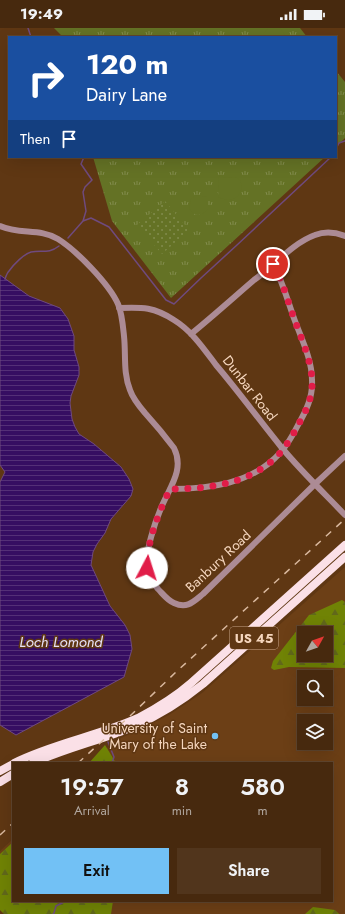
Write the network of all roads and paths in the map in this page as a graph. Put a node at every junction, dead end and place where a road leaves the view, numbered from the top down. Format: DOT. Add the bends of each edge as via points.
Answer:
graph roads {
  1 [pos="0,226"];
  2 [pos="345,236"];
  3 [pos="273,264"];
  4 [pos="119,308"];
  5 [pos="191,334"];
  6 [pos="283,449"];
  7 [pos="345,456"];
  8 [pos="315,484"];
  9 [pos="170,489"];
  10 [pos="345,515"];
  11 [pos="345,545"];
  12 [pos="345,557"];
  13 [pos="16,762"];
  14 [pos="36,762"];
  15 [pos="12,764"];
  16 [pos="0,771"];
  17 [pos="12,775"];
  18 [pos="0,782"];
  1 -- 4 [label="street, Banbury Road" via="39,232 57,238 98,276"];
  2 -- 3 [label="street" via="333,232 316,234 304,239"];
  3 -- 5 [label="street"];
  3 -- 6 [label="street" via="305,349 312,379 312,394 306,411"];
  4 -- 5 [label="street, Dunbar Road" via="157,310"];
  4 -- 9 [label="street, Banbury Road" via="125,337 126,381 130,392 176,453 178,468"];
  5 -- 6 [label="street, Dunbar Road"];
  6 -- 8 [label="street, Dunbar Road"];
  6 -- 9 [label="street" via="268,464 240,479 218,486"];
  7 -- 8 [label="street, Banbury Road"];
  8 -- 9 [label="street, Banbury Road" via="211,587 184,606 167,599 155,586 147,568 149,547"];
  8 -- 10 [label="street, Dunbar Road"];
  11 -- 13 [label="main road, US 45" via="191,682 165,702 128,722 41,751"];
  12 -- 14 [label="main road, US 45" via="180,702 134,727"];
  15 -- 16 [label="main road, US 45"];
  17 -- 18 [label="main road"];
}
